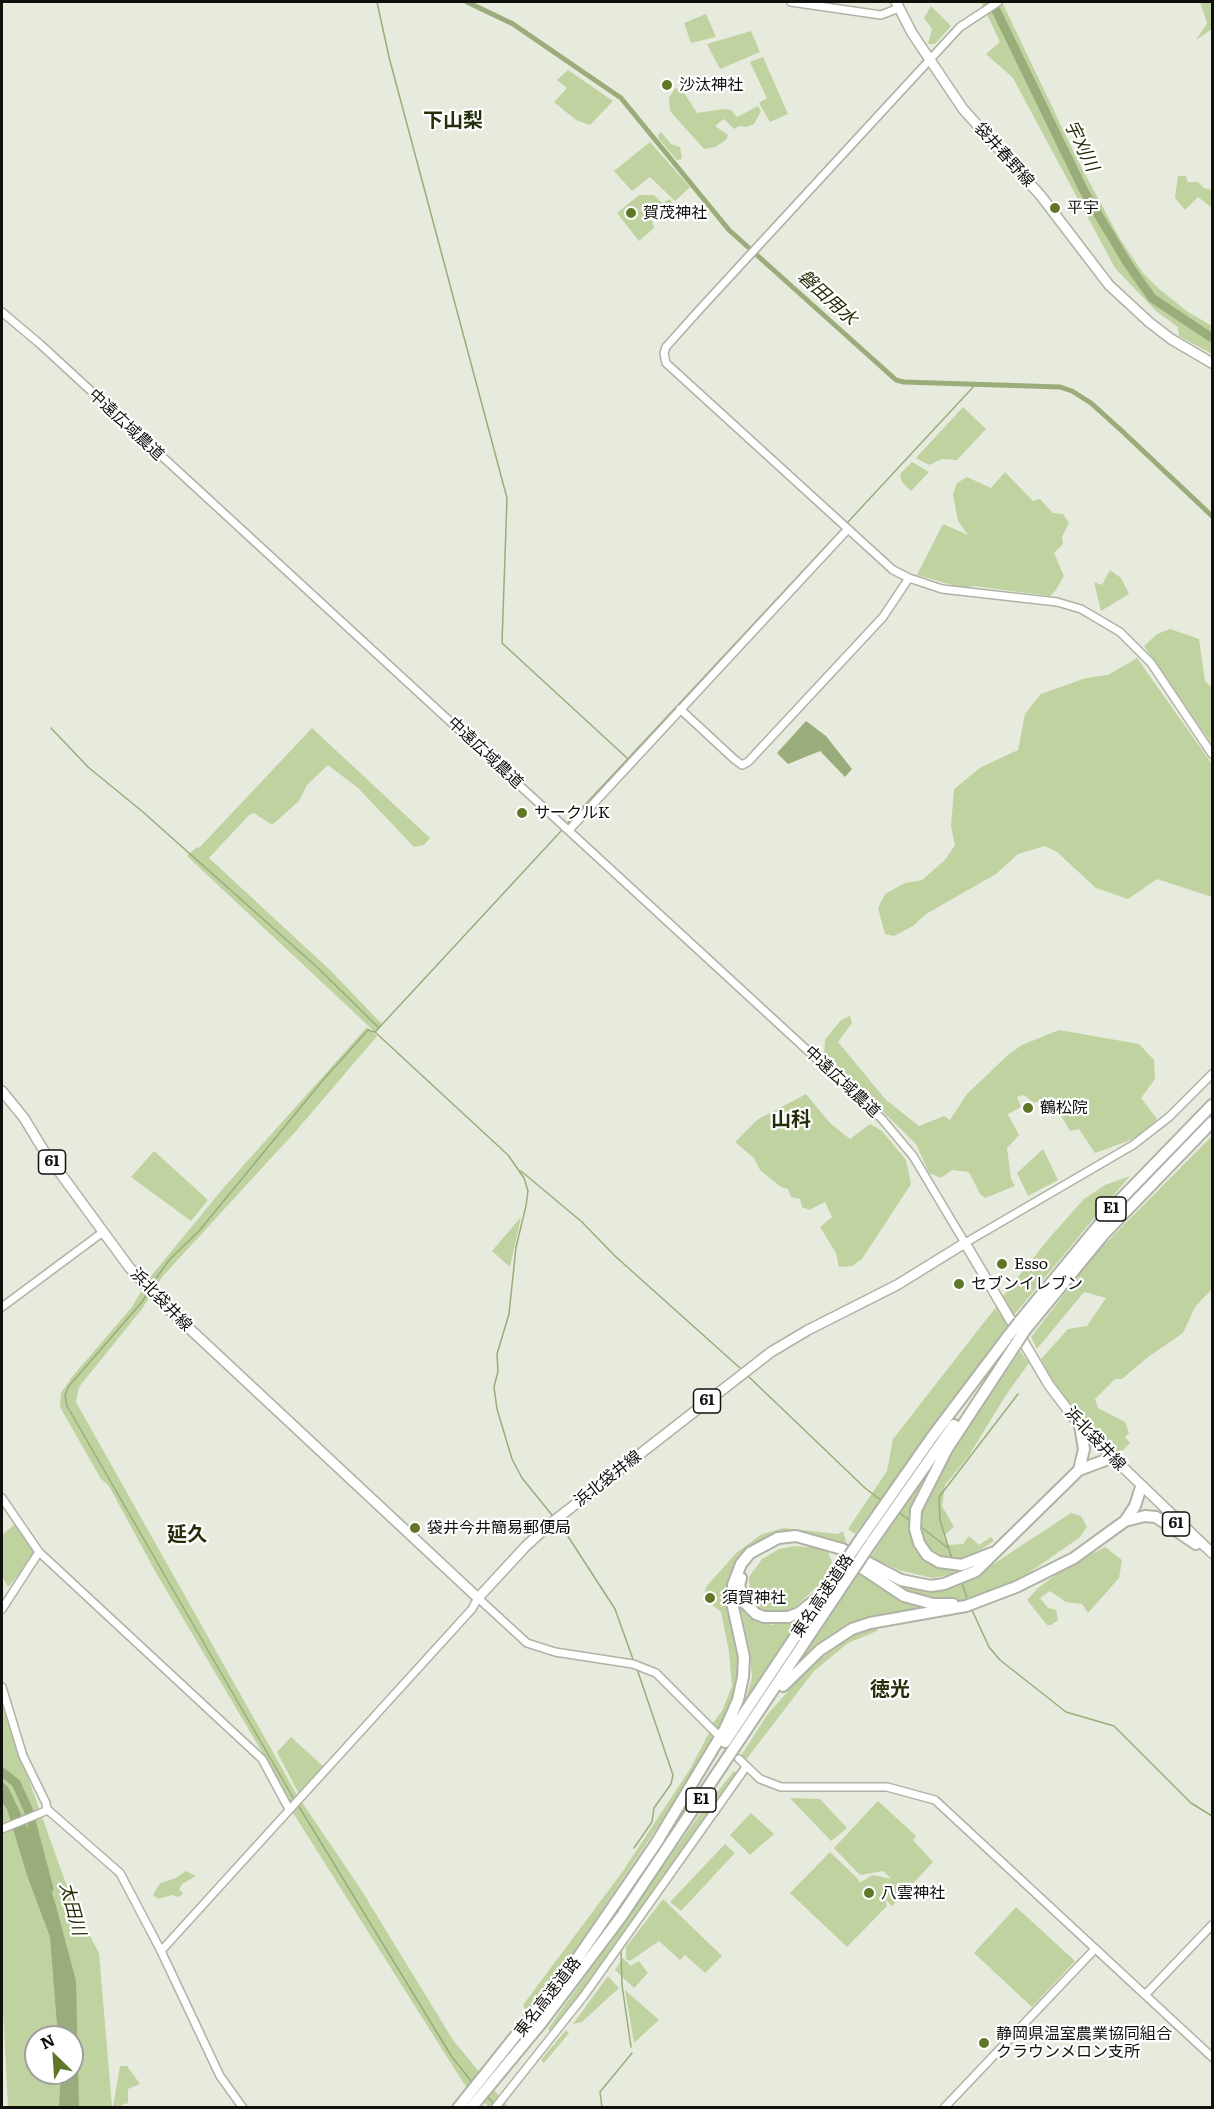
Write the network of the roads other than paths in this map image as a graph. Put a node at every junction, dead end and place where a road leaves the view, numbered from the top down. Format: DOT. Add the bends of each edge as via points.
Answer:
graph roads {
  1 [pos="791,2"];
  2 [pos="998,2"];
  3 [pos="897,5"];
  4 [pos="930,58"];
  5 [pos="2,312"];
  6 [pos="1212,363"];
  7 [pos="848,529"];
  8 [pos="909,578"];
  9 [pos="680,710"];
  10 [pos="1212,754"];
  11 [pos="569,830"];
  12 [pos="1212,1074"];
  13 [pos="2,1091"];
  14 [pos="1212,1105"];
  15 [pos="1212,1122"];
  16 [pos="103,1232"];
  17 [pos="965,1243"];
  18 [pos="2,1306"];
  19 [pos="1022,1326"];
  20 [pos="1014,1341"];
  21 [pos="1080,1426"];
  22 [pos="1111,1458"];
  23 [pos="1079,1470"];
  24 [pos="1141,1487"];
  25 [pos="2,1498"];
  26 [pos="1125,1521"];
  27 [pos="1196,1544"];
  28 [pos="1002,1549"];
  29 [pos="39,1552"];
  30 [pos="1212,1553"];
  31 [pos="1212,1560"];
  32 [pos="846,1571"];
  33 [pos="832,1583"];
  34 [pos="991,1596"];
  35 [pos="478,1598"];
  36 [pos="2,1609"];
  37 [pos="2,1687"];
  38 [pos="755,1718"];
  39 [pos="718,1735"];
  40 [pos="739,1759"];
  41 [pos="746,1767"];
  42 [pos="289,1809"];
  43 [pos="45,1810"];
  44 [pos="2,1829"];
  45 [pos="656,1845"];
  46 [pos="1212,1925"];
  47 [pos="1095,1949"];
  48 [pos="162,1951"];
  49 [pos="1145,1995"];
  50 [pos="538,2019"];
  51 [pos="1212,2057"];
  52 [pos="243,2108"];
  53 [pos="458,2108"];
  54 [pos="471,2108"];
  55 [pos="495,2108"];
  56 [pos="944,2108"];
  1 -- 3 [label="street" via="881,15"];
  2 -- 4 [label="street" via="960,27"];
  3 -- 4 [label="main road, 袋井春野線"];
  4 -- 6 [label="main road, 袋井春野線" via="969,116 1040,195 1109,285 1149,322"];
  4 -- 7 [label="street" via="663,352 666,363"];
  5 -- 11 [label="street, 中遠広域農道"];
  7 -- 8 [label="street" via="883,562"];
  7 -- 9 [label="street"];
  8 -- 9 [label="street" via="883,617 746,763 742,765 734,759"];
  8 -- 10 [label="street" via="968,594 1057,602 1104,620 1137,646"];
  9 -- 11 [label="street"];
  11 -- 17 [label="street, 中遠広域農道" via="882,1119 914,1156"];
  12 -- 17 [label="street" via="1169,1118 1133,1145"];
  13 -- 16 [label="main road, 浜北袋井線 / 61"];
  14 -- 19 [label="highway, 東名高速道路 / E1" via="1118,1202"];
  15 -- 19 [label="highway, 東名高速道路 / E1"];
  16 -- 18 [label="street"];
  16 -- 35 [label="main road, 浜北袋井線 / 61" via="149,1288"];
  17 -- 21 [label="main road, 浜北袋井線 / 61" via="1049,1385"];
  17 -- 35 [label="main road, 浜北袋井線 / 61" via="897,1285 771,1352 550,1524"];
  19 -- 20 [label="highway, 東名高速道路 / E1, bridge"];
  20 -- 28 [label="highway" via="947,1449 916,1510 919,1543 927,1555 939,1562 962,1565"];
  20 -- 32 [label="highway, 東名高速道路 / E1, bridge"];
  21 -- 22 [label="main road, 浜北袋井線 / 61"];
  21 -- 23 [label="highway" via="1084,1449"];
  22 -- 23 [label="highway"];
  22 -- 24 [label="main road, 浜北袋井線 / 61"];
  23 -- 28 [label="highway"];
  24 -- 26 [label="highway"];
  24 -- 27 [label="main road, 浜北袋井線 / 61"];
  24 -- 30 [label="main road, 浜北袋井線 / 61"];
  25 -- 29 [label="street"];
  26 -- 27 [label="highway" via="1145,1515 1156,1517"];
  26 -- 34 [label="highway" via="1074,1557"];
  27 -- 31 [label="main road, 浜北袋井線 / 61"];
  28 -- 45 [label="highway" via="976,1571 931,1586 893,1577 842,1549 814,1539 778,1538 750,1553 732,1585 744,1657 738,1700"];
  29 -- 36 [label="street"];
  29 -- 42 [label="street" via="262,1759"];
  32 -- 33 [label="highway, 東名高速道路 / E1"];
  32 -- 38 [label="highway, 東名高速道路 / E1"];
  33 -- 34 [label="highway" via="799,1613 774,1618 749,1608 740,1585 746,1567 762,1551 779,1543 796,1542 839,1552 904,1596 933,1604 965,1604"];
  33 -- 45 [label="highway, 東名高速道路 / E1"];
  34 -- 38 [label="highway" via="966,1606 852,1629 806,1662"];
  35 -- 39 [label="street" via="527,1643 555,1652 633,1664 656,1673"];
  35 -- 42 [label="street"];
  37 -- 43 [label="street" via="23,1756 46,1803"];
  38 -- 50 [label="highway, 東名高速道路 / E1" via="621,1917"];
  40 -- 41 [label="street"];
  41 -- 47 [label="street" via="760,1779 782,1787 887,1787 935,1800"];
  41 -- 55 [label="street" via="584,1997"];
  42 -- 48 [label="street"];
  43 -- 44 [label="street"];
  43 -- 48 [label="street" via="63,1821 120,1873"];
  45 -- 50 [label="highway, 東名高速道路 / E1"];
  46 -- 49 [label="street"];
  47 -- 49 [label="street"];
  47 -- 56 [label="street"];
  48 -- 52 [label="street" via="220,2076"];
  49 -- 51 [label="street"];
  50 -- 53 [label="highway, 東名高速道路 / E1"];
  50 -- 54 [label="highway, 東名高速道路 / E1"];
}
